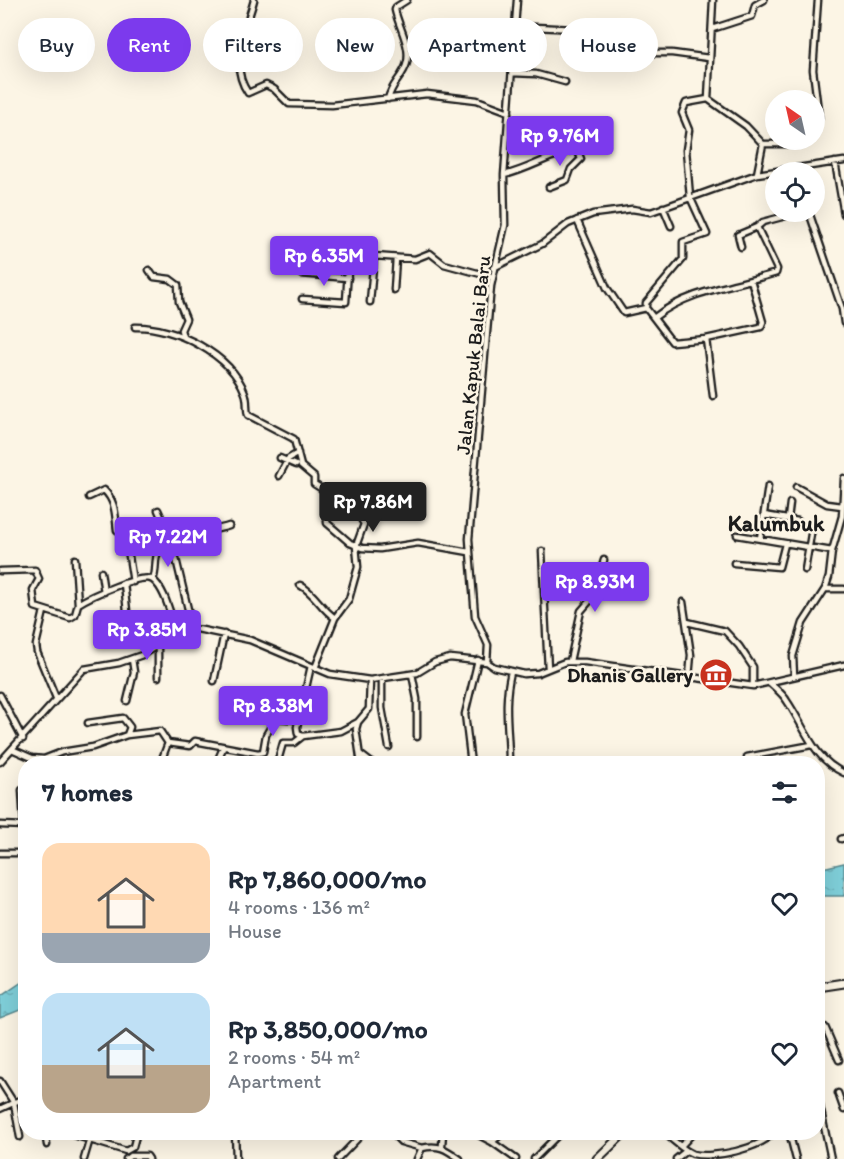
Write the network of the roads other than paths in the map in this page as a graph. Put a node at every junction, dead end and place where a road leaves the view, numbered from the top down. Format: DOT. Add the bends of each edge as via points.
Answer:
graph roads {
  1 [pos="254,0"];
  2 [pos="407,0"];
  3 [pos="517,0"];
  4 [pos="713,0"];
  5 [pos="764,0"];
  6 [pos="818,0"];
  7 [pos="516,18"];
  8 [pos="547,27"];
  9 [pos="712,29"];
  10 [pos="709,58"];
  11 [pos="512,73"];
  12 [pos="565,82"];
  13 [pos="816,90"];
  14 [pos="388,99"];
  15 [pos="708,99"];
  16 [pos="509,112"];
  17 [pos="763,144"];
  18 [pos="844,161"];
  19 [pos="835,162"];
  20 [pos="825,164"];
  21 [pos="765,173"];
  22 [pos="757,174"];
  23 [pos="504,175"];
  24 [pos="549,187"];
  25 [pos="690,197"];
  26 [pos="663,207"];
  27 [pos="844,214"];
  28 [pos="577,220"];
  29 [pos="765,221"];
  30 [pos="813,222"];
  31 [pos="670,226"];
  32 [pos="757,227"];
  33 [pos="741,247"];
  34 [pos="292,250"];
  35 [pos="349,254"];
  36 [pos="374,255"];
  37 [pos="396,258"];
  38 [pos="493,268"];
  39 [pos="150,270"];
  40 [pos="301,274"];
  41 [pos="492,277"];
  42 [pos="348,278"];
  43 [pos="751,280"];
  44 [pos="394,290"];
  45 [pos="302,299"];
  46 [pos="370,302"];
  47 [pos="646,308"];
  48 [pos="843,308"];
  49 [pos="655,317"];
  50 [pos="844,323"];
  51 [pos="135,327"];
  52 [pos="183,337"];
  53 [pos="706,339"];
  54 [pos="712,396"];
  55 [pos="298,453"];
  56 [pos="280,458"];
  57 [pos="287,461"];
  58 [pos="296,465"];
  59 [pos="279,476"];
  60 [pos="844,478"];
  61 [pos="768,486"];
  62 [pos="796,487"];
  63 [pos="89,497"];
  64 [pos="790,503"];
  65 [pos="842,506"];
  66 [pos="158,510"];
  67 [pos="363,512"];
  68 [pos="764,515"];
  69 [pos="788,519"];
  70 [pos="798,521"];
  71 [pos="229,526"];
  72 [pos="812,528"];
  73 [pos="737,536"];
  74 [pos="760,540"];
  75 [pos="172,542"];
  76 [pos="785,544"];
  77 [pos="356,546"];
  78 [pos="807,546"];
  79 [pos="192,548"];
  80 [pos="542,550"];
  81 [pos="832,551"];
  82 [pos="175,552"];
  83 [pos="470,552"];
  84 [pos="75,559"];
  85 [pos="604,560"];
  86 [pos="734,563"];
  87 [pos="805,570"];
  88 [pos="0,571"];
  89 [pos="101,572"];
  90 [pos="153,580"];
  91 [pos="133,582"];
  92 [pos="124,583"];
  93 [pos="300,585"];
  94 [pos="844,589"];
  95 [pos="825,590"];
  96 [pos="104,592"];
  97 [pos="683,602"];
  98 [pos="78,603"];
  99 [pos="44,611"];
  100 [pos="126,611"];
  101 [pos="335,618"];
  102 [pos="687,622"];
  103 [pos="192,626"];
  104 [pos="175,627"];
  105 [pos="224,634"];
  106 [pos="158,645"];
  107 [pos="132,659"];
  108 [pos="478,660"];
  109 [pos="570,661"];
  110 [pos="487,662"];
  111 [pos="844,664"];
  112 [pos="313,667"];
  113 [pos="548,669"];
  114 [pos="511,672"];
  115 [pos="412,674"];
  116 [pos="794,676"];
  117 [pos="158,677"];
  118 [pos="689,677"];
  119 [pos="382,679"];
  120 [pos="370,680"];
  121 [pos="214,681"];
  122 [pos="771,684"];
  123 [pos="753,686"];
  124 [pos="0,695"];
  125 [pos="56,698"];
  126 [pos="128,701"];
  127 [pos="263,705"];
  128 [pos="275,705"];
  129 [pos="7,708"];
  130 [pos="0,709"];
  131 [pos="301,709"];
  132 [pos="276,718"];
  133 [pos="299,720"];
  134 [pos="358,722"];
  135 [pos="88,723"];
  136 [pos="126,735"];
  137 [pos="303,736"];
  138 [pos="417,737"];
  139 [pos="23,739"];
  140 [pos="168,743"];
  141 [pos="812,745"];
  142 [pos="389,747"];
  143 [pos="223,748"];
  144 [pos="14,750"];
  145 [pos="360,754"];
  146 [pos="28,756"];
  147 [pos="54,756"];
  148 [pos="163,756"];
  149 [pos="220,756"];
  150 [pos="279,756"];
  151 [pos="363,756"];
  152 [pos="470,756"];
  153 [pos="506,756"];
  154 [pos="752,756"];
  155 [pos="822,756"];
  156 [pos="825,760"];
  157 [pos="0,762"];
  158 [pos="844,773"];
  159 [pos="0,825"];
  160 [pos="18,826"];
  161 [pos="0,853"];
  162 [pos="18,853"];
  163 [pos="844,983"];
  164 [pos="825,986"];
  165 [pos="825,1027"];
  166 [pos="839,1060"];
  167 [pos="0,1082"];
  168 [pos="838,1093"];
  169 [pos="18,1101"];
  170 [pos="14,1103"];
  171 [pos="0,1109"];
  172 [pos="844,1110"];
  173 [pos="18,1126"];
  174 [pos="825,1130"];
  175 [pos="46,1140"];
  176 [pos="87,1140"];
  177 [pos="135,1140"];
  178 [pos="235,1140"];
  179 [pos="356,1140"];
  180 [pos="399,1140"];
  181 [pos="442,1140"];
  182 [pos="488,1140"];
  183 [pos="494,1140"];
  184 [pos="553,1140"];
  185 [pos="617,1140"];
  186 [pos="673,1140"];
  187 [pos="687,1140"];
  188 [pos="762,1140"];
  189 [pos="791,1140"];
  190 [pos="90,1141"];
  191 [pos="492,1142"];
  192 [pos="47,1145"];
  193 [pos="442,1146"];
  194 [pos="681,1146"];
  195 [pos="422,1148"];
  196 [pos="686,1151"];
  197 [pos="84,1159"];
  198 [pos="126,1159"];
  199 [pos="149,1159"];
  200 [pos="236,1159"];
  201 [pos="338,1159"];
  202 [pos="417,1159"];
  203 [pos="460,1159"];
  204 [pos="516,1159"];
  205 [pos="534,1159"];
  206 [pos="597,1159"];
  207 [pos="676,1159"];
  208 [pos="796,1159"];
  209 [pos="831,1159"];
  1 -- 14 [label="street" via="238,54 238,73 248,93 266,85 289,104 311,105"];
  2 -- 14 [label="street" via="395,8 406,45 406,65 393,82"];
  3 -- 7 [label="street, Jalan Kapuk Balai Baru"];
  4 -- 9 [label="street"];
  5 -- 9 [label="street" via="753,6 752,16"];
  6 -- 13 [label="street" via="813,70"];
  8 -- 10 [label="street" via="575,28 580,47"];
  9 -- 10 [label="street"];
  10 -- 15 [label="street"];
  11 -- 12 [label="street" via="536,74"];
  11 -- 16 [label="street, Jalan Kapuk Balai Baru"];
  14 -- 16 [label="street" via="427,94 477,100"];
  15 -- 17 [label="street" via="746,126"];
  15 -- 25 [label="street" via="690,101 683,107 689,130 686,150"];
  16 -- 23 [label="street, Jalan Kapuk Balai Baru"];
  17 -- 22 [label="street"];
  18 -- 19 [label="street"];
  19 -- 20 [label="street"];
  19 -- 27 [label="street"];
  21 -- 22 [label="street"];
  22 -- 25 [label="street"];
  23 -- 24 [label="street" via="577,149 580,159 567,180"];
  23 -- 38 [label="street, Jalan Kapuk Balai Baru" via="505,225"];
  25 -- 26 [label="street"];
  25 -- 47 [label="street" via="707,236 683,242 683,259 646,303"];
  26 -- 28 [label="street" via="651,212 623,209"];
  26 -- 31 [label="street"];
  28 -- 38 [label="street" via="542,244"];
  28 -- 47 [label="street" via="607,288 624,313"];
  29 -- 32 [label="street"];
  30 -- 48 [label="street"];
  32 -- 33 [label="street" via="738,235"];
  32 -- 43 [label="street" via="777,269 776,273"];
  34 -- 35 [label="street"];
  35 -- 36 [label="street"];
  35 -- 42 [label="street"];
  36 -- 37 [label="street"];
  36 -- 46 [label="street"];
  37 -- 41 [label="street" via="415,260 430,253 444,264"];
  37 -- 44 [label="street"];
  38 -- 41 [label="street, Jalan Kapuk Balai Baru"];
  39 -- 52 [label="street" via="154,277 171,279 178,285 186,319 181,330"];
  40 -- 42 [label="street"];
  41 -- 83 [label="street, Jalan Kapuk Balai Baru"];
  42 -- 45 [label="street" via="346,302"];
  43 -- 49 [label="street" via="695,293"];
  43 -- 53 [label="street" via="761,327"];
  47 -- 49 [label="street"];
  48 -- 50 [label="street"];
  49 -- 53 [label="street" via="672,342"];
  51 -- 52 [label="street"];
  52 -- 55 [label="street" via="195,341 224,363 246,394 248,415 291,437"];
  53 -- 54 [label="street"];
  55 -- 57 [label="street"];
  55 -- 77 [label="street" via="301,466 314,477 313,483 327,492 327,523"];
  56 -- 57 [label="street"];
  57 -- 58 [label="street"];
  57 -- 59 [label="street"];
  60 -- 65 [label="street"];
  61 -- 68 [label="street"];
  62 -- 65 [label="street" via="826,504"];
  63 -- 91 [label="street" via="104,490 115,506 117,530 126,537"];
  64 -- 69 [label="street"];
  65 -- 81 [label="street"];
  66 -- 75 [label="street"];
  67 -- 77 [label="street" via="364,525"];
  68 -- 69 [label="street"];
  68 -- 74 [label="street"];
  69 -- 70 [label="street"];
  71 -- 75 [label="street"];
  72 -- 78 [label="street"];
  73 -- 74 [label="street"];
  74 -- 76 [label="street"];
  75 -- 82 [label="street"];
  75 -- 90 [label="street" via="157,554"];
  76 -- 78 [label="street"];
  76 -- 86 [label="street" via="779,567"];
  77 -- 83 [label="street" via="380,549 418,543"];
  77 -- 101 [label="street" via="358,567 349,600"];
  78 -- 81 [label="street"];
  78 -- 87 [label="street"];
  79 -- 82 [label="street"];
  80 -- 113 [label="street"];
  81 -- 95 [label="street"];
  82 -- 103 [label="street"];
  83 -- 110 [label="street, Jalan Kapuk Balai Baru" via="475,616 488,645"];
  84 -- 98 [label="street"];
  85 -- 109 [label="street" via="592,597 581,610"];
  88 -- 99 [label="street" via="38,572 33,600 35,607"];
  89 -- 96 [label="street"];
  90 -- 91 [label="street"];
  90 -- 104 [label="street" via="165,598"];
  91 -- 92 [label="street"];
  92 -- 96 [label="street"];
  92 -- 100 [label="street"];
  93 -- 101 [label="street" via="312,592 323,609"];
  94 -- 95 [label="street"];
  95 -- 116 [label="street" via="803,623 793,656"];
  96 -- 98 [label="street"];
  97 -- 102 [label="street"];
  98 -- 99 [label="street" via="73,618"];
  99 -- 125 [label="street" via="36,645"];
  101 -- 112 [label="street"];
  102 -- 118 [label="street"];
  102 -- 123 [label="street" via="725,631 753,667"];
  103 -- 104 [label="street"];
  103 -- 105 [label="street"];
  104 -- 106 [label="street"];
  105 -- 112 [label="street" via="250,640"];
  105 -- 121 [label="street"];
  106 -- 107 [label="street"];
  106 -- 117 [label="street"];
  107 -- 125 [label="street" via="84,669"];
  107 -- 126 [label="street" via="134,672"];
  108 -- 110 [label="street"];
  108 -- 115 [label="street" via="450,658"];
  108 -- 152 [label="street" via="465,714"];
  109 -- 113 [label="street"];
  109 -- 118 [label="street"];
  110 -- 114 [label="street"];
  111 -- 116 [label="street"];
  112 -- 120 [label="street" via="342,677"];
  112 -- 131 [label="street"];
  113 -- 114 [label="street" via="538,673"];
  114 -- 153 [label="street" via="505,706"];
  115 -- 119 [label="street"];
  115 -- 138 [label="street" via="417,699"];
  116 -- 122 [label="street"];
  118 -- 123 [label="street"];
  119 -- 120 [label="street"];
  119 -- 142 [label="street"];
  120 -- 134 [label="street" via="369,709"];
  122 -- 123 [label="street"];
  122 -- 141 [label="street" via="786,699"];
  124 -- 129 [label="street"];
  125 -- 139 [label="street"];
  127 -- 132 [label="street" via="272,706"];
  128 -- 131 [label="street"];
  129 -- 130 [label="street"];
  129 -- 139 [label="street"];
  131 -- 133 [label="street"];
  132 -- 133 [label="street"];
  132 -- 143 [label="street" via="262,752"];
  133 -- 137 [label="street" via="297,731"];
  134 -- 137 [label="street" via="340,731"];
  134 -- 145 [label="street"];
  135 -- 136 [label="street" via="123,718 130,727"];
  136 -- 140 [label="street" via="160,731"];
  136 -- 147 [label="street"];
  137 -- 150 [label="street" via="294,743 282,743"];
  139 -- 144 [label="street"];
  140 -- 143 [label="street" via="190,746 195,741"];
  140 -- 148 [label="street"];
  141 -- 154 [label="street"];
  141 -- 155 [label="street"];
  143 -- 149 [label="street"];
  144 -- 146 [label="street"];
  144 -- 157 [label="street"];
  145 -- 151 [label="street"];
  156 -- 158 [label="street"];
  159 -- 160 [label="street"];
  161 -- 162 [label="street"];
  163 -- 164 [label="main road"];
  165 -- 166 [label="street"];
  167 -- 170 [label="street"];
  168 -- 172 [label="street"];
  169 -- 170 [label="street"];
  170 -- 171 [label="street"];
  170 -- 173 [label="street"];
  174 -- 209 [label="street"];
  175 -- 192 [label="street"];
  176 -- 190 [label="street"];
  177 -- 190 [label="street" via="129,1151"];
  178 -- 200 [label="street"];
  179 -- 201 [label="street"];
  180 -- 195 [label="street"];
  181 -- 193 [label="street"];
  182 -- 191 [label="street"];
  183 -- 191 [label="street"];
  184 -- 205 [label="street"];
  185 -- 206 [label="main road"];
  186 -- 194 [label="street"];
  187 -- 194 [label="street"];
  188 -- 196 [label="street" via="751,1148 709,1155"];
  189 -- 208 [label="street"];
  190 -- 197 [label="street"];
  191 -- 204 [label="street"];
  193 -- 195 [label="street"];
  193 -- 203 [label="street"];
  194 -- 196 [label="street"];
  195 -- 202 [label="street"];
  196 -- 207 [label="street"];
  198 -- 199 [label="street"];
}
